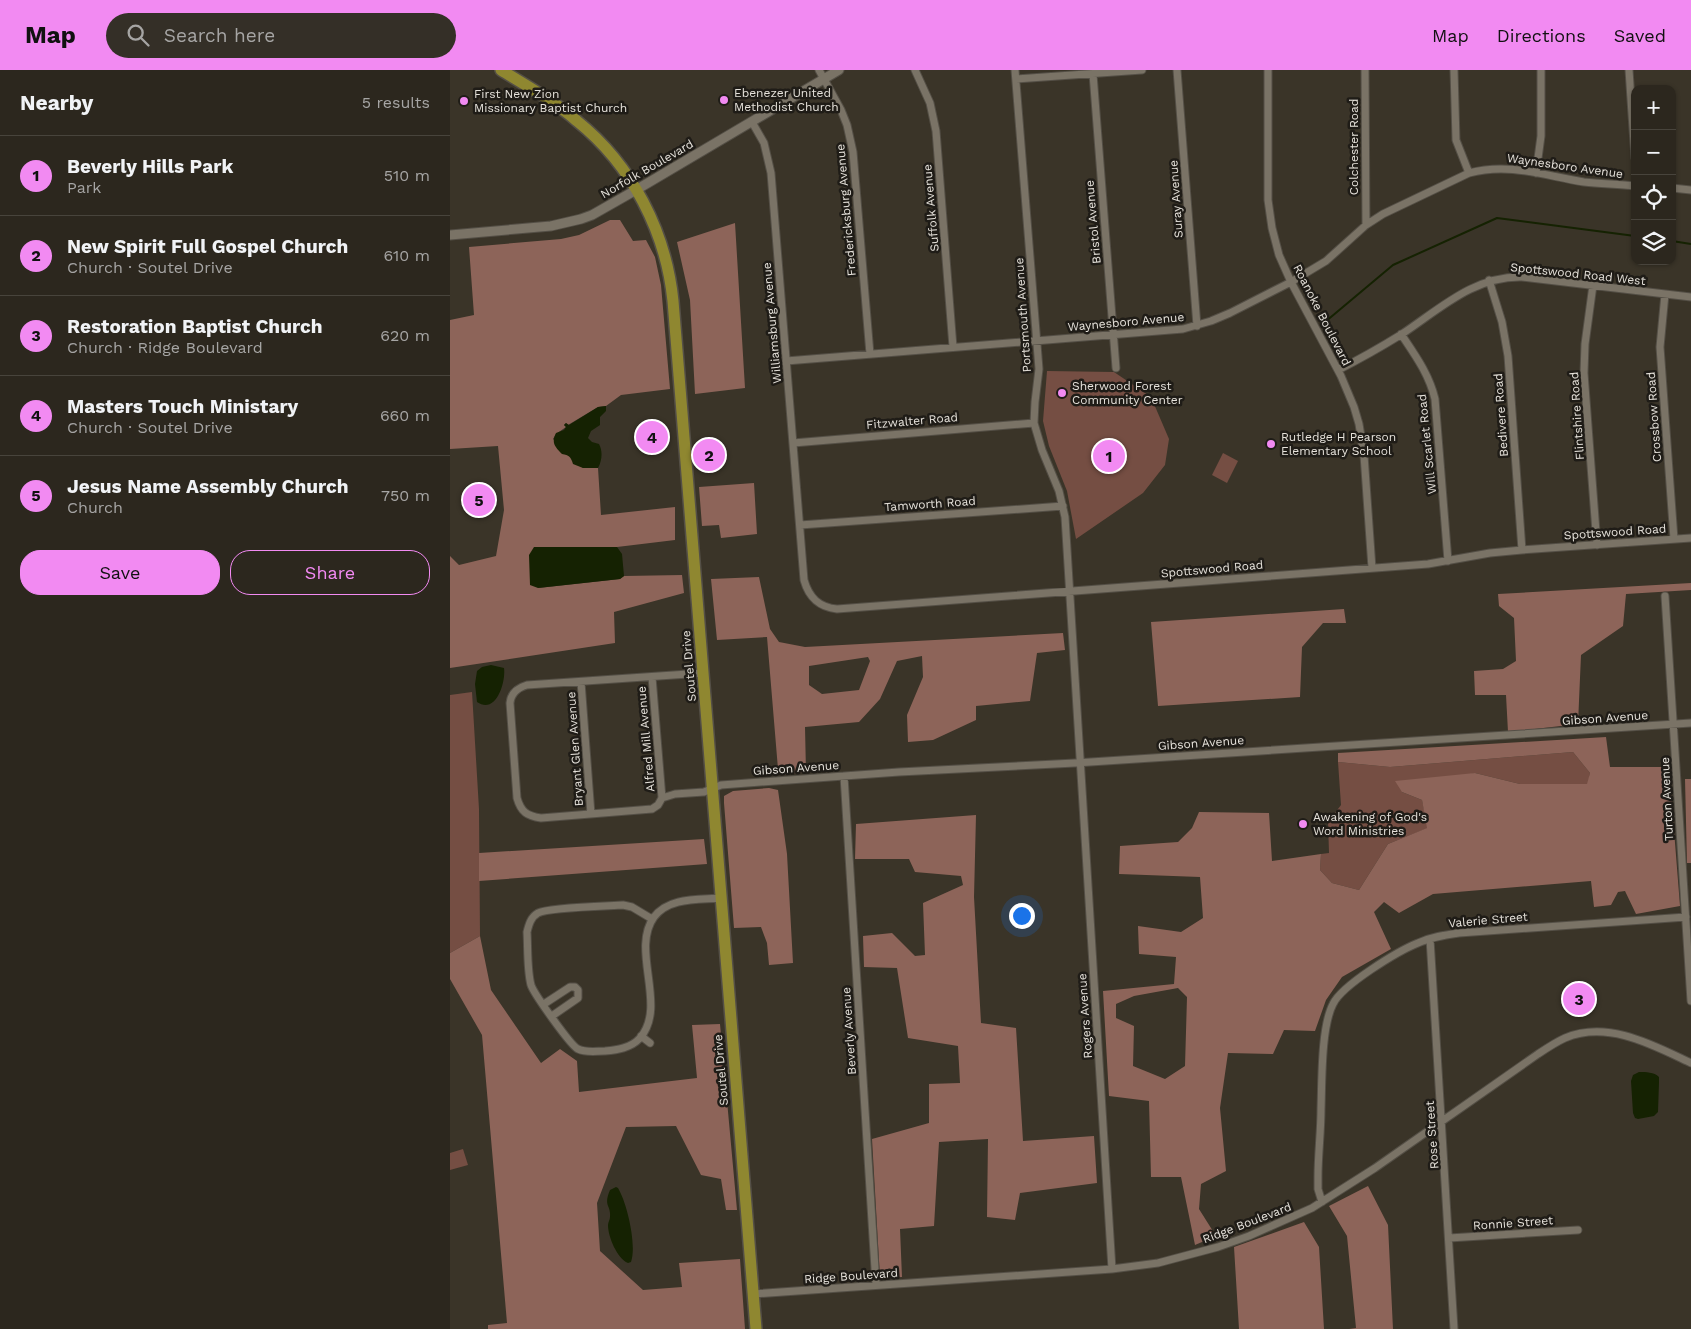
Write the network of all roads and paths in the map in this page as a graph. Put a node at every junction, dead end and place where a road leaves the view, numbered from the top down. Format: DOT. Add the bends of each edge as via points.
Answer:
graph roads {
  1 [pos="501,70"];
  2 [pos="819,70"];
  3 [pos="839,70"];
  4 [pos="915,70"];
  5 [pos="1015,70"];
  6 [pos="1142,70"];
  7 [pos="1177,70"];
  8 [pos="1268,70"];
  9 [pos="1365,70"];
  10 [pos="1454,70"];
  11 [pos="1541,70"];
  12 [pos="1629,70"];
  13 [pos="1093,74"];
  14 [pos="823,79"];
  15 [pos="1016,79"];
  16 [pos="752,122"];
  17 [pos="1633,130"];
  18 [pos="1470,173"];
  19 [pos="1536,173"];
  20 [pos="1631,186"];
  21 [pos="1676,188"];
  22 [pos="636,190"];
  23 [pos="1691,190"];
  24 [pos="1366,225"];
  25 [pos="450,235"];
  26 [pos="1489,280"];
  27 [pos="1291,282"];
  28 [pos="1593,285"];
  29 [pos="1666,294"];
  30 [pos="1691,297"];
  31 [pos="1197,326"];
  32 [pos="1401,334"];
  33 [pos="1114,335"];
  34 [pos="1037,341"];
  35 [pos="953,348"];
  36 [pos="870,354"];
  37 [pos="786,361"];
  38 [pos="1116,368"];
  39 [pos="1338,370"];
  40 [pos="1034,423"];
  41 [pos="792,442"];
  42 [pos="1063,506"];
  43 [pos="800,525"];
  44 [pos="1691,538"];
  45 [pos="1674,539"];
  46 [pos="1598,545"];
  47 [pos="1522,550"];
  48 [pos="1448,561"];
  49 [pos="1372,568"];
  50 [pos="1069,591"];
  51 [pos="1665,596"];
  52 [pos="703,673"];
  53 [pos="652,677"];
  54 [pos="581,682"];
  55 [pos="1691,724"];
  56 [pos="1674,725"];
  57 [pos="1080,762"];
  58 [pos="844,776"];
  59 [pos="713,788"];
  60 [pos="662,798"];
  61 [pos="591,814"];
  62 [pos="1691,866"];
  63 [pos="1682,867"];
  64 [pos="721,898"];
  65 [pos="1686,917"];
  66 [pos="652,919"];
  67 [pos="1430,939"];
  68 [pos="1691,1001"];
  69 [pos="544,1004"];
  70 [pos="552,1016"];
  71 [pos="641,1036"];
  72 [pos="650,1043"];
  73 [pos="1691,1063"];
  74 [pos="1442,1121"];
  75 [pos="1322,1202"];
  76 [pos="1578,1230"];
  77 [pos="1449,1238"];
  78 [pos="1112,1269"];
  79 [pos="876,1285"];
  80 [pos="753,1294"];
  81 [pos="756,1329"];
  82 [pos="1454,1329"];
  1 -- 22 [label="main road, Soutel Drive" via="578,121 608,150"];
  2 -- 14 [label="street, Fredericksburg Avenue"];
  3 -- 14 [label="street, Norfolk Boulevard"];
  4 -- 35 [label="street, Suffolk Avenue" via="930,103 936,131"];
  5 -- 15 [label="street, Portsmouth Avenue"];
  6 -- 13 [label="street"];
  7 -- 31 [label="street, Suray Avenue"];
  8 -- 27 [label="street, Roanoke Boulevard" via="1269,213 1277,249"];
  9 -- 24 [label="street, Colchester Road"];
  10 -- 18 [label="street" via="1456,140"];
  11 -- 19 [label="street" via="1541,136"];
  12 -- 17 [label="street"];
  13 -- 15 [label="street"];
  13 -- 33 [label="street, Bristol Avenue"];
  14 -- 16 [label="street, Norfolk Boulevard"];
  14 -- 36 [label="street, Fredericksburg Avenue" via="841,110 853,152"];
  15 -- 34 [label="street, Portsmouth Avenue"];
  16 -- 22 [label="street, Norfolk Boulevard"];
  16 -- 37 [label="street, Williamsburg Avenue" via="764,143 771,168"];
  18 -- 19 [label="street, Waynesboro Avenue" via="1498,168"];
  18 -- 24 [label="street, Waynesboro Avenue"];
  19 -- 20 [label="street, Waynesboro Avenue"];
  21 -- 23 [label="street"];
  22 -- 25 [label="street, Norfolk Boulevard" via="592,215 567,223"];
  22 -- 52 [label="main road, Soutel Drive" via="658,235 671,285"];
  24 -- 27 [label="street, Waynesboro Avenue" via="1326,260"];
  26 -- 28 [label="street, Spottswood Road West" via="1522,277"];
  26 -- 32 [label="street, Spottswood Road West"];
  26 -- 47 [label="street, Bedivere Road" via="1508,356"];
  27 -- 31 [label="street, Waynesboro Avenue"];
  27 -- 39 [label="street, Roanoke Boulevard"];
  28 -- 29 [label="street, Spottswood Road West"];
  28 -- 46 [label="street, Flintshire Road" via="1584,373"];
  29 -- 30 [label="street, Spottswood Road West"];
  29 -- 45 [label="street, Crossbow Road" via="1660,347"];
  31 -- 33 [label="street, Waynesboro Avenue"];
  32 -- 39 [label="street, Spottswood Road West"];
  32 -- 48 [label="street, Will Scarlet Road" via="1427,374 1435,398"];
  33 -- 34 [label="street, Waynesboro Avenue"];
  33 -- 38 [label="street, Bristol Avenue"];
  34 -- 35 [label="street, Waynesboro Avenue"];
  34 -- 40 [label="street, Portsmouth Avenue" via="1039,369"];
  35 -- 36 [label="street, Waynesboro Avenue"];
  36 -- 37 [label="street, Waynesboro Avenue"];
  37 -- 41 [label="street, Williamsburg Avenue"];
  39 -- 49 [label="street, Roanoke Boulevard" via="1354,407 1362,440"];
  40 -- 41 [label="street, Fitzwalter Road"];
  40 -- 42 [label="street, Portsmouth Avenue"];
  41 -- 43 [label="street, Williamsburg Avenue"];
  42 -- 43 [label="street, Tamworth Road"];
  42 -- 50 [label="street, Portsmouth Avenue"];
  43 -- 50 [label="street, Spottswood Road" via="807,589 814,600 828,608"];
  44 -- 45 [label="street, Spottswood Road"];
  45 -- 46 [label="street, Spottswood Road"];
  46 -- 47 [label="street, Spottswood Road"];
  47 -- 48 [label="street, Spottswood Road"];
  48 -- 49 [label="street, Spottswood Road"];
  49 -- 50 [label="street, Spottswood Road"];
  50 -- 57 [label="street, Portsmouth Avenue"];
  51 -- 56 [label="street, Turton Avenue"];
  52 -- 53 [label="street"];
  52 -- 59 [label="main road, Soutel Drive"];
  53 -- 54 [label="street"];
  53 -- 60 [label="street, Alfred Mill Avenue"];
  54 -- 61 [label="street, Bryant Glen Avenue"];
  54 -- 61 [label="street, Gibson Avenue" via="527,685 511,697 517,798 525,813 532,817"];
  55 -- 56 [label="street, Gibson Avenue"];
  56 -- 57 [label="street, Gibson Avenue"];
  56 -- 63 [label="street, Turton Avenue"];
  57 -- 58 [label="street, Gibson Avenue"];
  57 -- 78 [label="street, Rogers Avenue"];
  58 -- 59 [label="street, Gibson Avenue"];
  58 -- 79 [label="street, Beverly Avenue"];
  59 -- 60 [label="street, Gibson Avenue"];
  59 -- 64 [label="main road, Soutel Drive"];
  60 -- 61 [label="street, Gibson Avenue" via="652,809"];
  62 -- 63 [label="street"];
  63 -- 65 [label="street, Turton Avenue"];
  64 -- 66 [label="street" via="679,901"];
  64 -- 80 [label="main road, Soutel Drive"];
  65 -- 67 [label="street, Valerie Street" via="1459,932"];
  65 -- 68 [label="street, Turton Avenue"];
  66 -- 69 [label="street" via="624,905 544,911 532,918 527,932 530,980"];
  66 -- 71 [label="street" via="646,942 651,1008 648,1024"];
  67 -- 74 [label="street, Rose Street"];
  67 -- 75 [label="street, Valerie Street" via="1418,943 1342,991 1330,1012 1323,1055 1318,1159 1318,1189"];
  69 -- 70 [label="street"];
  69 -- 70 [label="street" via="570,987 578,990 578,998"];
  70 -- 71 [label="street" via="570,1042 580,1050 624,1048"];
  71 -- 72 [label="street"];
  73 -- 74 [label="street, Ridge Boulevard" via="1630,1036 1603,1032 1578,1034 1538,1054"];
  74 -- 75 [label="street, Ridge Boulevard"];
  74 -- 77 [label="street, Rose Street"];
  75 -- 78 [label="street, Ridge Boulevard" via="1290,1219 1218,1247 1173,1260"];
  76 -- 77 [label="street, Ronnie Street"];
  77 -- 82 [label="street, Rose Street"];
  78 -- 79 [label="street, Ridge Boulevard"];
  79 -- 80 [label="street, Ridge Boulevard"];
  80 -- 81 [label="main road, Soutel Drive"];
}
